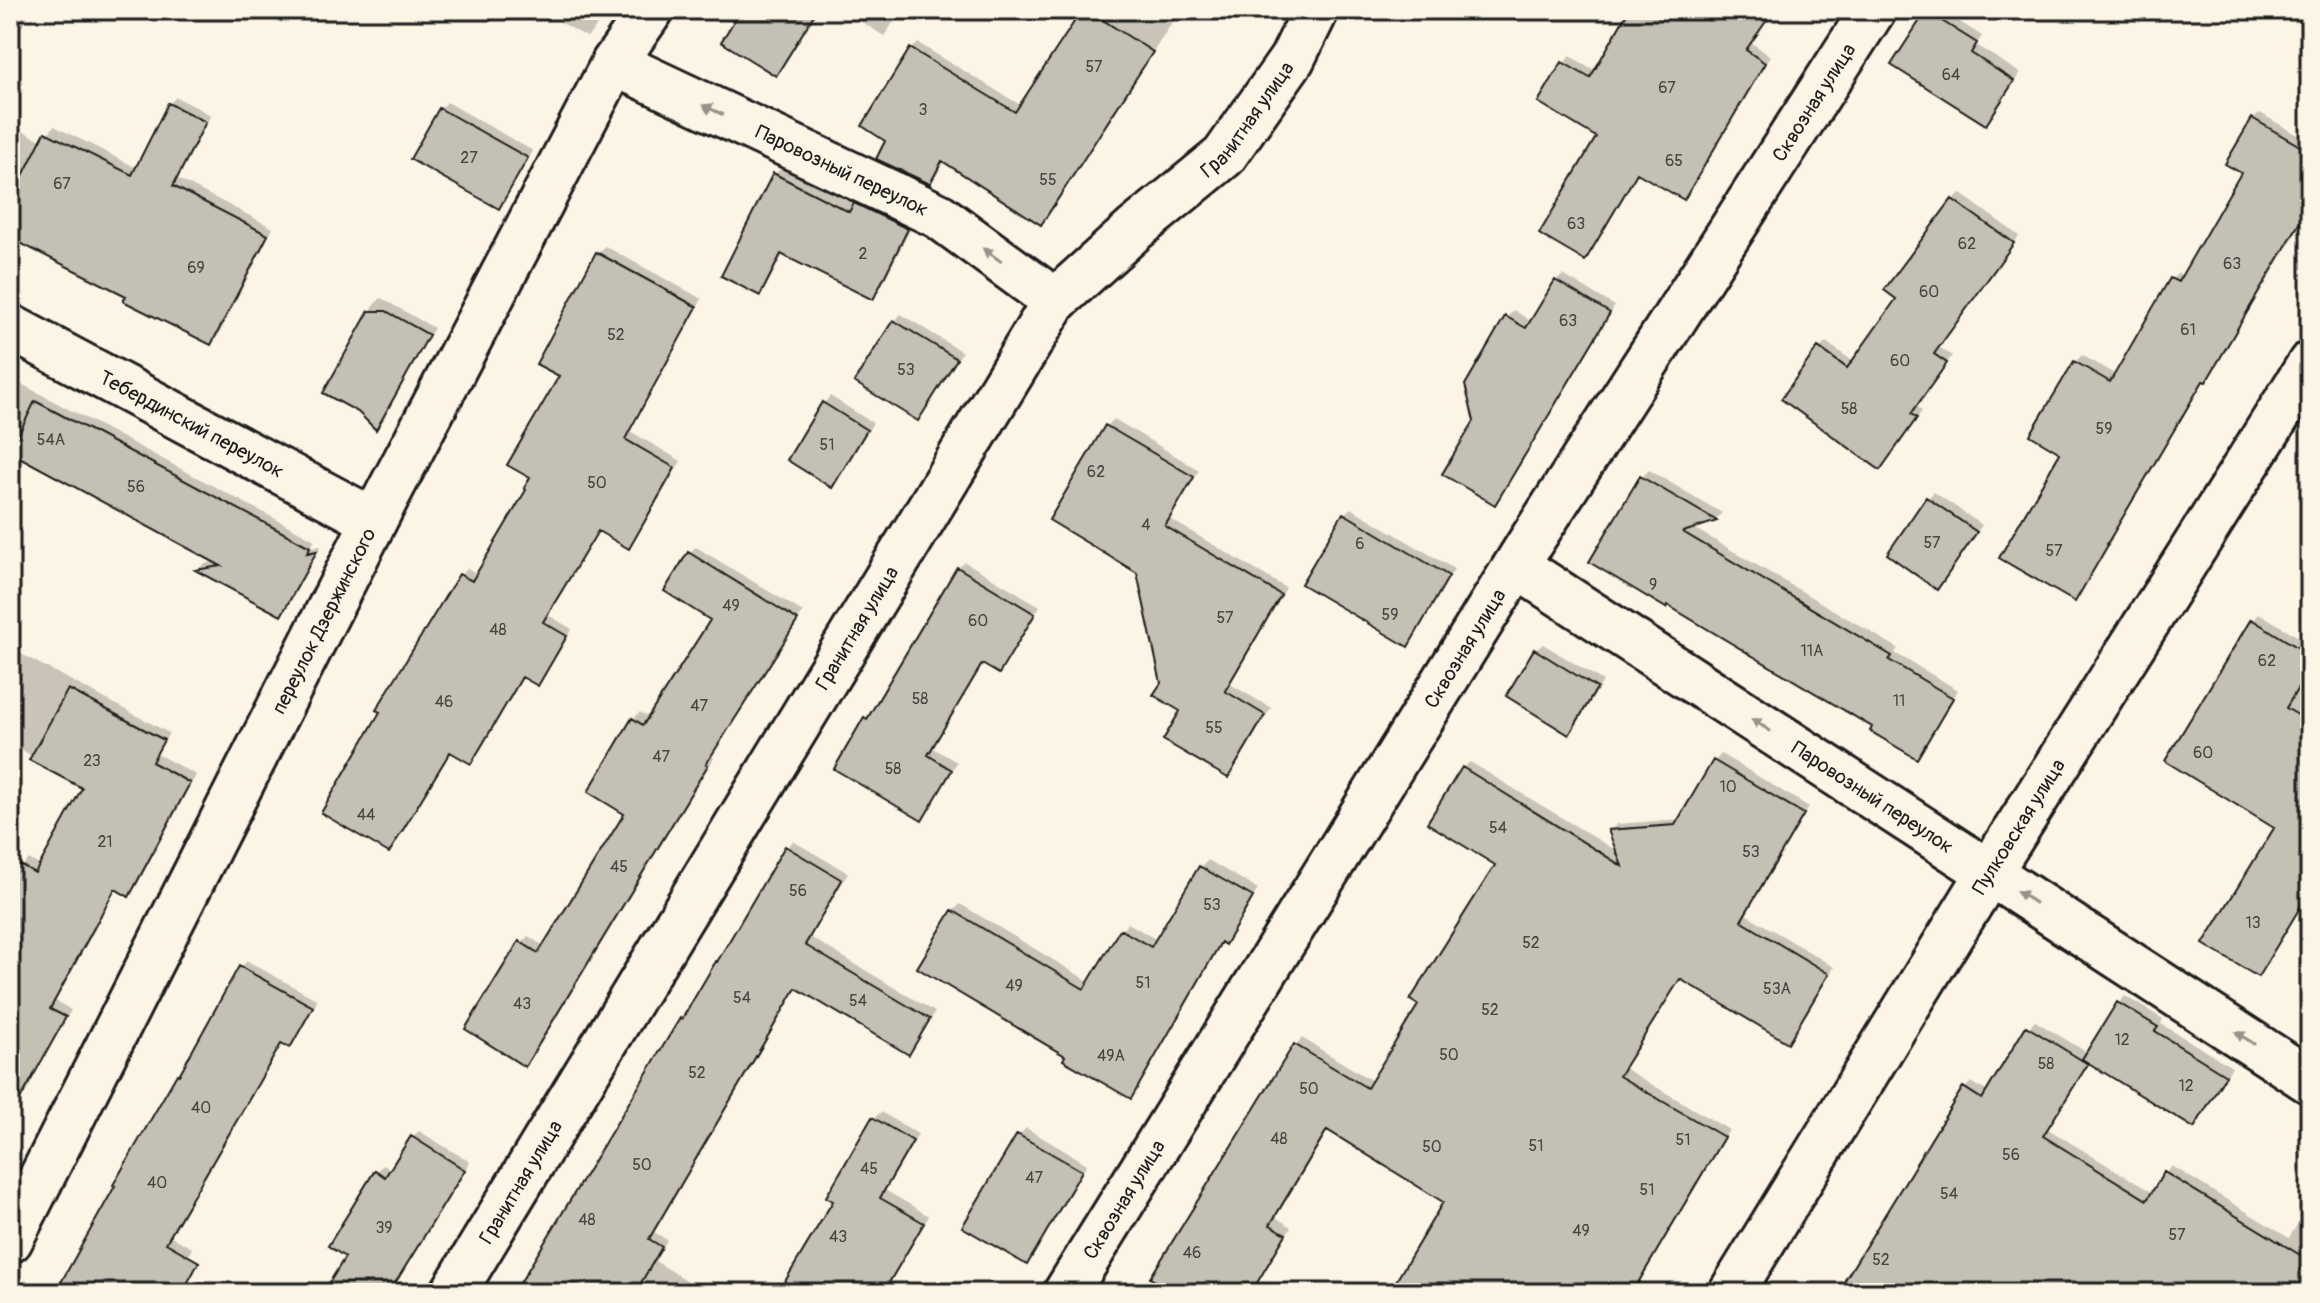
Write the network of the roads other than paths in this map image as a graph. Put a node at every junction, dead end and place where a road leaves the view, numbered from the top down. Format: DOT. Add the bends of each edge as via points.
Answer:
graph roads {
  1 [pos="651,10"];
  2 [pos="1316,10"];
  3 [pos="1873,10"];
  4 [pos="614,63"];
  5 [pos="1055,301"];
  6 [pos="10,327"];
  7 [pos="2310,364"];
  8 [pos="374,521"];
  9 [pos="1517,566"];
  10 [pos="1989,873"];
  11 [pos="2310,1081"];
  12 [pos="15,1220"];
  13 [pos="453,1293"];
  14 [pos="1066,1293"];
  15 [pos="1731,1293"];
  1 -- 4 [label="street, переулок Дзержинского"];
  2 -- 5 [label="street, Гранитная улица" via="1292,59 1224,156"];
  3 -- 9 [label="street, Сквозная улица"];
  5 -- 4 [label="street, Паровозный переулок, one-way" via="939,216"];
  4 -- 8 [label="street, переулок Дзержинского"];
  5 -- 13 [label="street, Гранитная улица"];
  6 -- 8 [label="street, Тебердинский переулок"];
  7 -- 10 [label="street, Пулковская улица"];
  8 -- 12 [label="street, переулок Дзержинского"];
  10 -- 9 [label="street, Паровозный переулок, one-way"];
  9 -- 14 [label="street, Сквозная улица"];
  11 -- 10 [label="street, Паровозный переулок, one-way"];
  10 -- 15 [label="street, Пулковская улица"];
}
